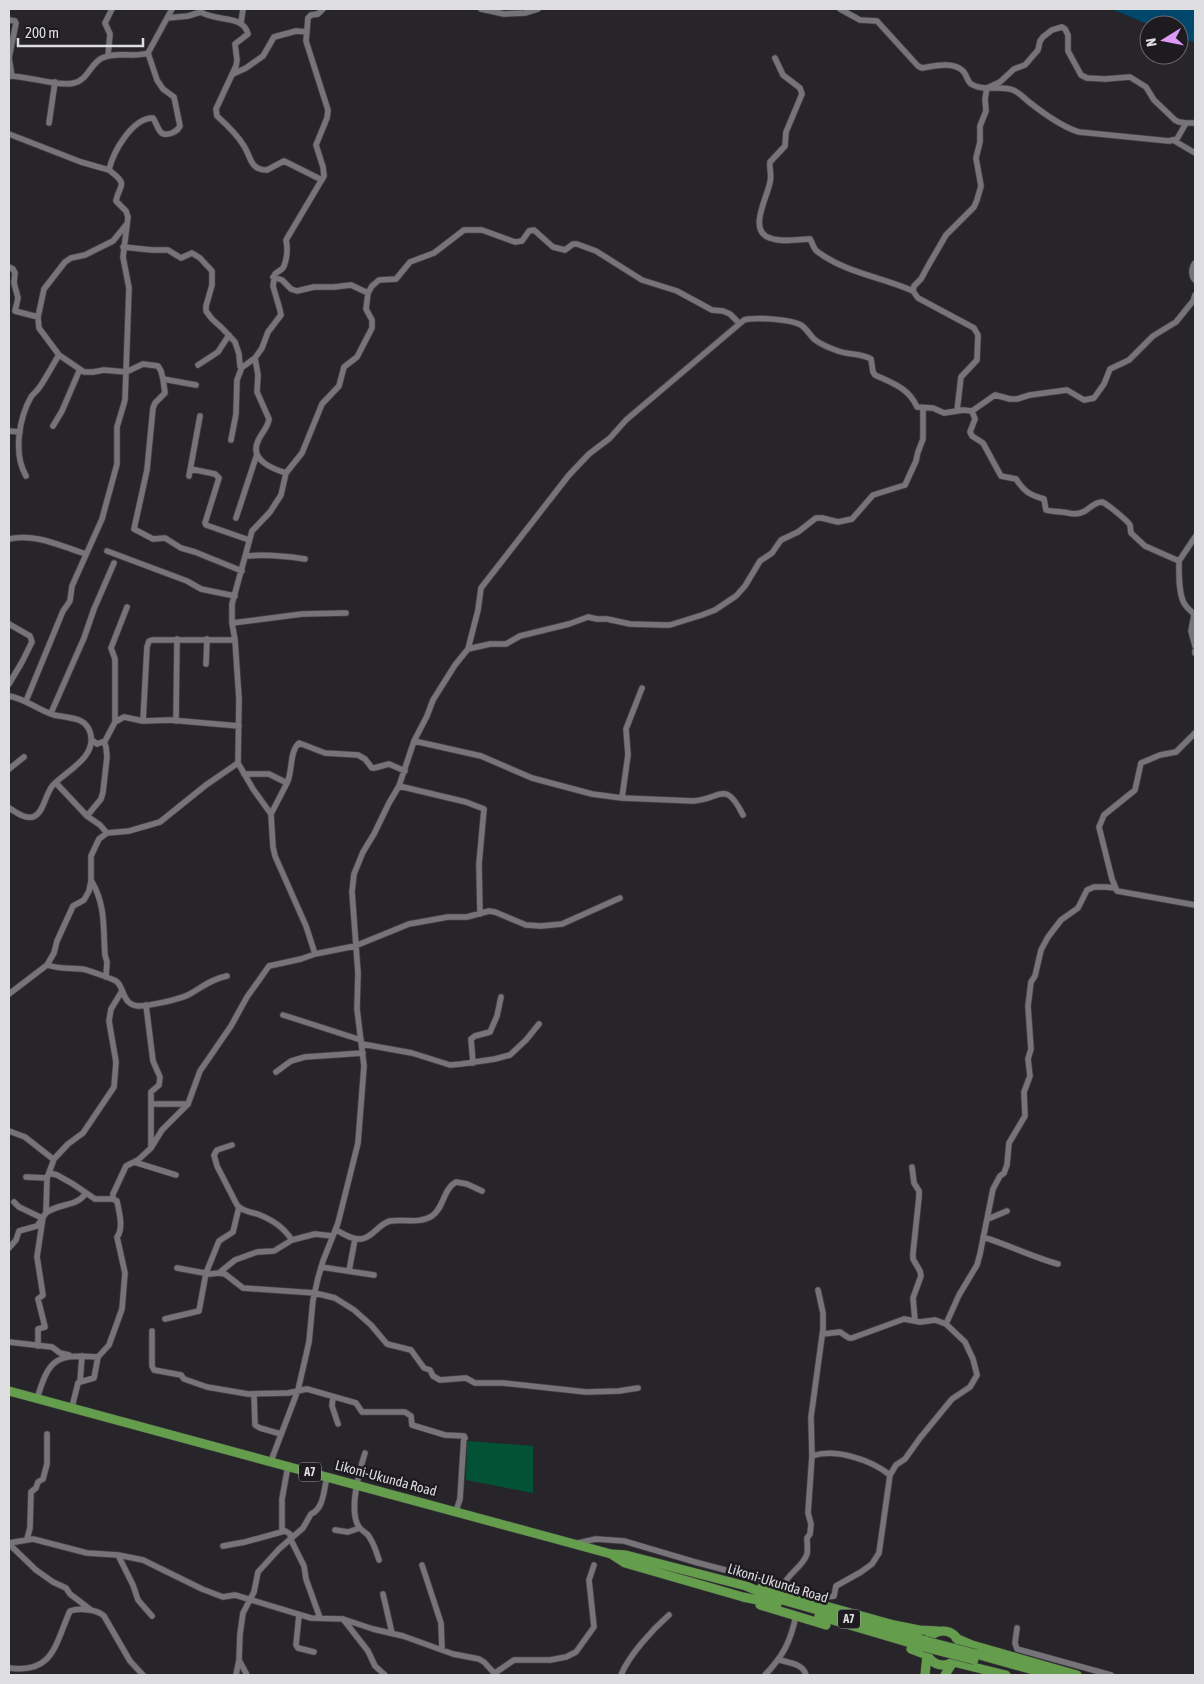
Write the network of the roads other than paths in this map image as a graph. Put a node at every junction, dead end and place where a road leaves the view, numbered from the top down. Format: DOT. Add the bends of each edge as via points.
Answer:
graph roads {
  1 [pos="112,9"];
  2 [pos="172,9"];
  3 [pos="243,9"];
  4 [pos="323,9"];
  5 [pos="481,9"];
  6 [pos="538,9"];
  7 [pos="840,9"];
  8 [pos="167,18"];
  9 [pos="9,20"];
  10 [pos="241,23"];
  11 [pos="307,32"];
  12 [pos="148,53"];
  13 [pos="108,56"];
  14 [pos="775,58"];
  15 [pos="233,74"];
  16 [pos="11,76"];
  17 [pos="55,82"];
  18 [pos="987,88"];
  19 [pos="49,123"];
  20 [pos="1186,123"];
  21 [pos="1195,123"];
  22 [pos="9,134"];
  23 [pos="1173,140"];
  24 [pos="1195,152"];
  25 [pos="109,170"];
  26 [pos="322,180"];
  27 [pos="126,226"];
  28 [pos="123,247"];
  29 [pos="1195,263"];
  30 [pos="9,267"];
  31 [pos="273,277"];
  32 [pos="1195,280"];
  33 [pos="913,291"];
  34 [pos="368,293"];
  35 [pos="1194,300"];
  36 [pos="38,316"];
  37 [pos="739,323"];
  38 [pos="230,335"];
  39 [pos="59,355"];
  40 [pos="255,358"];
  41 [pos="198,365"];
  42 [pos="242,367"];
  43 [pos="80,369"];
  44 [pos="126,372"];
  45 [pos="164,380"];
  46 [pos="196,385"];
  47 [pos="923,408"];
  48 [pos="957,411"];
  49 [pos="972,411"];
  50 [pos="200,416"];
  51 [pos="53,426"];
  52 [pos="9,431"];
  53 [pos="20,432"];
  54 [pos="231,440"];
  55 [pos="257,454"];
  56 [pos="286,473"];
  57 [pos="26,476"];
  58 [pos="236,518"];
  59 [pos="1195,537"];
  60 [pos="9,539"];
  61 [pos="249,540"];
  62 [pos="107,551"];
  63 [pos="86,554"];
  64 [pos="246,556"];
  65 [pos="305,559"];
  66 [pos="1179,561"];
  67 [pos="114,563"];
  68 [pos="242,571"];
  69 [pos="235,596"];
  70 [pos="127,607"];
  71 [pos="346,613"];
  72 [pos="232,623"];
  73 [pos="9,624"];
  74 [pos="207,639"];
  75 [pos="177,640"];
  76 [pos="235,640"];
  77 [pos="1195,646"];
  78 [pos="468,648"];
  79 [pos="206,664"];
  80 [pos="9,684"];
  81 [pos="642,688"];
  82 [pos="9,696"];
  83 [pos="26,701"];
  84 [pos="51,714"];
  85 [pos="176,721"];
  86 [pos="115,722"];
  87 [pos="143,722"];
  88 [pos="239,726"];
  89 [pos="1195,733"];
  90 [pos="414,741"];
  91 [pos="96,743"];
  92 [pos="24,757"];
  93 [pos="238,763"];
  94 [pos="9,769"];
  95 [pos="405,771"];
  96 [pos="244,774"];
  97 [pos="56,783"];
  98 [pos="287,783"];
  99 [pos="399,786"];
  100 [pos="622,798"];
  101 [pos="9,808"];
  102 [pos="271,814"];
  103 [pos="744,815"];
  104 [pos="87,816"];
  105 [pos="107,833"];
  106 [pos="91,881"];
  107 [pos="1115,888"];
  108 [pos="620,898"];
  109 [pos="1195,905"];
  110 [pos="480,914"];
  111 [pos="355,946"];
  112 [pos="314,954"];
  113 [pos="47,964"];
  114 [pos="227,976"];
  115 [pos="106,977"];
  116 [pos="122,991"];
  117 [pos="9,994"];
  118 [pos="501,997"];
  119 [pos="146,1006"];
  120 [pos="283,1015"];
  121 [pos="539,1024"];
  122 [pos="362,1042"];
  123 [pos="363,1054"];
  124 [pos="473,1062"];
  125 [pos="276,1072"];
  126 [pos="152,1104"];
  127 [pos="188,1104"];
  128 [pos="9,1131"];
  129 [pos="232,1145"];
  130 [pos="151,1148"];
  131 [pos="53,1160"];
  132 [pos="134,1162"];
  133 [pos="912,1167"];
  134 [pos="176,1175"];
  135 [pos="48,1176"];
  136 [pos="26,1177"];
  137 [pos="482,1191"];
  138 [pos="85,1194"];
  139 [pos="113,1199"];
  140 [pos="14,1202"];
  141 [pos="239,1208"];
  142 [pos="1007,1211"];
  143 [pos="44,1216"];
  144 [pos="988,1219"];
  145 [pos="335,1233"];
  146 [pos="983,1237"];
  147 [pos="355,1239"];
  148 [pos="292,1240"];
  149 [pos="9,1248"];
  150 [pos="1058,1264"];
  151 [pos="321,1267"];
  152 [pos="177,1268"];
  153 [pos="349,1271"];
  154 [pos="206,1273"];
  155 [pos="219,1273"];
  156 [pos="374,1275"];
  157 [pos="818,1290"];
  158 [pos="315,1293"];
  159 [pos="165,1319"];
  160 [pos="915,1321"];
  161 [pos="946,1324"];
  162 [pos="152,1331"];
  163 [pos="823,1334"];
  164 [pos="9,1342"];
  165 [pos="38,1346"];
  166 [pos="73,1356"];
  167 [pos="82,1356"];
  168 [pos="98,1357"];
  169 [pos="80,1382"];
  170 [pos="638,1388"];
  171 [pos="298,1390"];
  172 [pos="9,1391"];
  173 [pos="254,1394"];
  174 [pos="333,1397"];
  175 [pos="37,1399"];
  176 [pos="72,1407"];
  177 [pos="338,1424"];
  178 [pos="47,1434"];
  179 [pos="281,1434"];
  180 [pos="365,1453"];
  181 [pos="812,1456"];
  182 [pos="271,1461"];
  183 [pos="288,1466"];
  184 [pos="890,1475"];
  185 [pos="327,1476"];
  186 [pos="356,1484"];
  187 [pos="456,1511"];
  188 [pos="360,1528"];
  189 [pos="335,1530"];
  190 [pos="285,1531"];
  191 [pos="27,1539"];
  192 [pos="291,1540"];
  193 [pos="9,1543"];
  194 [pos="576,1544"];
  195 [pos="223,1546"];
  196 [pos="611,1554"];
  197 [pos="118,1555"];
  198 [pos="379,1560"];
  199 [pos="422,1565"];
  200 [pos="594,1565"];
  201 [pos="746,1586"];
  202 [pos="783,1586"];
  203 [pos="383,1594"];
  204 [pos="743,1597"];
  205 [pos="250,1600"];
  206 [pos="772,1600"];
  207 [pos="91,1610"];
  208 [pos="299,1615"];
  209 [pos="669,1615"];
  210 [pos="152,1616"];
  211 [pos="796,1616"];
  212 [pos="320,1618"];
  213 [pos="343,1619"];
  214 [pos="1017,1628"];
  215 [pos="938,1631"];
  216 [pos="392,1632"];
  217 [pos="956,1638"];
  218 [pos="442,1649"];
  219 [pos="314,1652"];
  220 [pos="927,1655"];
  221 [pos="239,1660"];
  222 [pos="780,1660"];
  223 [pos="953,1662"];
  224 [pos="9,1668"];
  225 [pos="23,1672"];
  226 [pos="495,1674"];
  227 [pos="142,1675"];
  228 [pos="236,1675"];
  229 [pos="247,1675"];
  230 [pos="385,1675"];
  231 [pos="621,1675"];
  232 [pos="765,1675"];
  233 [pos="806,1675"];
  234 [pos="925,1675"];
  235 [pos="945,1675"];
  236 [pos="1006,1675"];
  237 [pos="1030,1675"];
  238 [pos="1052,1675"];
  239 [pos="1077,1675"];
  240 [pos="1110,1675"];
  1 -- 13 [label="street" via="105,23 110,34"];
  2 -- 8 [label="street"];
  3 -- 10 [label="street"];
  4 -- 11 [label="street" via="310,16"];
  5 -- 6 [label="street" via="504,14"];
  7 -- 18 [label="street" via="860,20 877,21 918,66 956,67 962,70 969,82"];
  8 -- 10 [label="street" via="201,12 211,18"];
  8 -- 12 [label="street"];
  9 -- 16 [label="street" via="16,23 9,58"];
  10 -- 15 [label="street" via="248,34 235,44 237,60"];
  11 -- 15 [label="street" via="296,31 274,37 263,56"];
  11 -- 26 [label="street" via="306,41 328,113 316,145 324,172"];
  12 -- 13 [label="street"];
  12 -- 25 [label="street" via="157,80 174,97 180,128 165,135 158,132 153,118 143,120 127,133"];
  13 -- 17 [label="street" via="98,60 80,81 71,84"];
  14 -- 33 [label="street" via="782,73 800,88 802,94 786,132 785,146 770,162 771,180 759,215 763,234 780,240 810,239 817,252 848,269"];
  15 -- 26 [label="street" via="216,114 244,145 250,162 259,169 267,170 284,161"];
  16 -- 17 [label="street"];
  17 -- 19 [label="street"];
  18 -- 20 [label="street" via="1000,82 1014,69 1022,68 1038,50 1043,37 1062,27 1068,35 1068,51 1081,75 1105,79 1130,77 1146,87 1154,100 1175,120"];
  18 -- 23 [label="street" via="1007,88 1018,93 1056,121 1079,132"];
  18 -- 33 [label="street" via="986,111 980,126 976,158 981,186 977,200 946,236"];
  20 -- 21 [label="street"];
  20 -- 23 [label="street" via="1177,139"];
  22 -- 25 [label="street"];
  23 -- 24 [label="street"];
  25 -- 27 [label="street" via="122,184 116,201 127,214"];
  26 -- 31 [label="street" via="287,239 284,267"];
  27 -- 28 [label="street"];
  27 -- 36 [label="street" via="113,241 64,262 44,289"];
  28 -- 38 [label="street" via="168,250 181,258 192,253 200,258 213,272 206,306 208,314"];
  28 -- 44 [label="street" via="129,288"];
  29 -- 32 [label="street" via="1192,269"];
  30 -- 36 [label="street" via="15,273 18,296 15,311"];
  31 -- 34 [label="street" via="297,291 351,285"];
  31 -- 40 [label="street" via="281,315"];
  33 -- 48 [label="street" via="918,298 974,328 978,335 978,360 961,377"];
  34 -- 37 [label="street" via="375,282 396,279 410,262 434,252 464,230 482,230 518,242 534,230 554,247 565,250 577,244 596,251 642,280 677,291 712,310 730,314"];
  34 -- 56 [label="street" via="366,309 372,328 357,357 344,367 339,386 322,404 302,453"];
  35 -- 49 [label="street" via="1176,322 1153,336 1129,360 1110,369 1094,398 1084,400 1067,390 1018,399 995,396"];
  36 -- 39 [label="street" via="39,328"];
  37 -- 47 [label="street" via="751,318 799,324 830,348 868,356 872,359 875,375 909,393 917,407"];
  37 -- 78 [label="street" via="626,420 569,475 481,588"];
  38 -- 41 [label="street" via="218,352"];
  38 -- 42 [label="street"];
  39 -- 43 [label="street"];
  39 -- 53 [label="street" via="29,401"];
  40 -- 42 [label="street"];
  40 -- 55 [label="street" via="257,392 270,419 257,442"];
  42 -- 54 [label="street" via="237,380"];
  43 -- 44 [label="street"];
  43 -- 51 [label="street"];
  44 -- 45 [label="street" via="143,364 158,366"];
  44 -- 63 [label="street" via="125,400 116,427 117,464 102,519"];
  45 -- 46 [label="street"];
  45 -- 68 [label="street" via="165,393 154,403 147,470 134,527 153,539 165,538 190,552"];
  47 -- 48 [label="street" via="944,413"];
  47 -- 78 [label="street" via="922,440 905,485 873,495 852,519 838,522 816,518 781,540 772,553 760,561 736,596 715,610 670,625 630,624 588,617 520,636 506,644"];
  48 -- 49 [label="street"];
  49 -- 66 [label="street" via="975,419 970,432 983,443 1001,476 1016,479 1022,489 1044,499 1046,510 1072,515 1103,502 1126,520 1131,533 1145,546"];
  50 -- 61 [label="street" via="190,473 214,474 219,478 205,523"];
  52 -- 53 [label="street"];
  53 -- 57 [label="street" via="19,452"];
  55 -- 56 [label="street" via="265,465"];
  55 -- 58 [label="street"];
  56 -- 61 [label="street" via="281,495 255,526"];
  59 -- 66 [label="street"];
  60 -- 63 [label="street" via="46,540"];
  61 -- 64 [label="street"];
  62 -- 69 [label="street" via="201,589"];
  63 -- 83 [label="street" via="72,586 70,601"];
  64 -- 65 [label="street"];
  64 -- 68 [label="street"];
  66 -- 77 [label="street" via="1181,594 1185,606 1194,615 1191,631"];
  67 -- 84 [label="street"];
  68 -- 69 [label="street"];
  69 -- 72 [label="street"];
  70 -- 86 [label="street" via="111,650 115,659"];
  71 -- 72 [label="street" via="293,615"];
  72 -- 76 [label="street"];
  73 -- 80 [label="street" via="30,636 32,642"];
  74 -- 75 [label="street"];
  74 -- 76 [label="street"];
  74 -- 79 [label="street"];
  75 -- 85 [label="street"];
  75 -- 87 [label="street" via="149,641"];
  76 -- 88 [label="street"];
  78 -- 90 [label="street" via="437,693"];
  81 -- 100 [label="street" via="626,729 628,755"];
  82 -- 83 [label="street"];
  83 -- 84 [label="street"];
  84 -- 91 [label="street" via="82,721"];
  85 -- 87 [label="street"];
  85 -- 88 [label="street"];
  86 -- 87 [label="street" via="124,717"];
  86 -- 91 [label="street" via="107,739"];
  88 -- 93 [label="street"];
  89 -- 107 [label="street" via="1176,752 1141,763 1135,790 1111,809 1100,823"];
  90 -- 95 [label="street"];
  90 -- 100 [label="street" via="481,756 532,778"];
  91 -- 97 [label="street" via="79,765"];
  91 -- 104 [label="street" via="106,746 108,757 104,792"];
  92 -- 94 [label="street"];
  93 -- 96 [label="street"];
  93 -- 105 [label="street" via="160,822 129,831"];
  95 -- 98 [label="street" via="389,764 372,768 358,755 325,753 299,743"];
  95 -- 99 [label="street"];
  96 -- 98 [label="street" via="269,774"];
  96 -- 102 [label="street"];
  97 -- 101 [label="street" via="38,815 26,818"];
  97 -- 104 [label="street"];
  98 -- 102 [label="street"];
  99 -- 110 [label="street" via="484,809 478,878"];
  99 -- 111 [label="street" via="354,874"];
  100 -- 103 [label="street" via="699,801 726,794 737,802"];
  102 -- 112 [label="street" via="272,847 306,926"];
  104 -- 105 [label="street"];
  105 -- 106 [label="street" via="97,842 91,856"];
  106 -- 113 [label="street" via="84,900 72,908"];
  106 -- 115 [label="street" via="103,909"];
  107 -- 109 [label="street" via="1120,892"];
  107 -- 144 [label="street" via="1106,886 1087,890 1078,908 1060,920 1041,950 1028,1006 1031,1041 1030,1076 1024,1092 1025,1116 1009,1143 1007,1165 993,1189"];
  108 -- 110 [label="street" via="556,926 526,925 490,911"];
  110 -- 111 [label="street" via="409,924"];
  111 -- 112 [label="street"];
  111 -- 122 [label="street" via="357,1009"];
  112 -- 127 [label="street" via="266,968 200,1071"];
  113 -- 115 [label="street"];
  113 -- 117 [label="street"];
  114 -- 119 [label="street" via="213,980 188,995"];
  115 -- 116 [label="street" via="117,982"];
  116 -- 119 [label="street" via="132,1004"];
  116 -- 131 [label="street" via="108,1021 116,1062 114,1087 83,1133"];
  118 -- 124 [label="street" via="490,1032 471,1040"];
  119 -- 126 [label="street" via="153,1061 160,1077 159,1085 151,1092"];
  120 -- 122 [label="street"];
  121 -- 124 [label="street" via="510,1054"];
  122 -- 123 [label="street"];
  122 -- 124 [label="street" via="450,1064"];
  123 -- 125 [label="street" via="304,1057 291,1061"];
  123 -- 145 [label="street" via="364,1084 358,1143"];
  126 -- 127 [label="street"];
  126 -- 130 [label="street"];
  127 -- 130 [label="street" via="162,1130"];
  128 -- 131 [label="street" via="32,1142"];
  129 -- 141 [label="street" via="217,1150 214,1155"];
  130 -- 132 [label="street"];
  131 -- 135 [label="street"];
  132 -- 134 [label="street"];
  132 -- 139 [label="street" via="126,1166"];
  133 -- 160 [label="street" via="920,1198 912,1253 921,1276 914,1298"];
  135 -- 136 [label="street"];
  135 -- 138 [label="street" via="57,1175"];
  135 -- 143 [label="street"];
  137 -- 147 [label="street" via="456,1182 432,1216 420,1220 389,1221 369,1237"];
  138 -- 139 [label="street" via="95,1199"];
  138 -- 143 [label="street" via="82,1200 54,1207"];
  139 -- 168 [label="street" via="117,1201 120,1220 117,1237 125,1280 122,1309 109,1345"];
  140 -- 143 [label="street"];
  141 -- 148 [label="street" via="280,1225"];
  141 -- 154 [label="street" via="233,1232 219,1241"];
  142 -- 144 [label="street"];
  143 -- 149 [label="street" via="37,1226 19,1232"];
  143 -- 165 [label="street" via="37,1257 43,1295 38,1298 38,1303 45,1327 38,1329"];
  144 -- 146 [label="street"];
  145 -- 147 [label="street"];
  145 -- 148 [label="street"];
  145 -- 151 [label="street"];
  146 -- 150 [label="street"];
  146 -- 161 [label="street" via="977,1265"];
  147 -- 153 [label="street"];
  148 -- 155 [label="street" via="274,1251 257,1252 235,1260"];
  151 -- 153 [label="street"];
  151 -- 158 [label="street"];
  152 -- 154 [label="street"];
  153 -- 156 [label="street"];
  154 -- 155 [label="street"];
  154 -- 159 [label="street" via="199,1311"];
  155 -- 158 [label="street" via="243,1288"];
  157 -- 163 [label="street"];
  158 -- 170 [label="street" via="335,1298 350,1307 387,1344 411,1350 424,1368 440,1380 466,1378 475,1383 586,1392"];
  158 -- 171 [label="street" via="309,1342"];
  160 -- 161 [label="street" via="935,1320"];
  160 -- 163 [label="street" via="904,1319 852,1338 840,1332"];
  161 -- 184 [label="street" via="968,1346 976,1375 970,1388 952,1399"];
  162 -- 173 [label="street" via="153,1370 181,1375 184,1379 212,1388"];
  163 -- 181 [label="street" via="810,1417"];
  164 -- 165 [label="street"];
  165 -- 166 [label="street" via="52,1347"];
  166 -- 167 [label="street"];
  166 -- 175 [label="street" via="63,1358 47,1370"];
  167 -- 168 [label="street"];
  167 -- 169 [label="street"];
  168 -- 169 [label="street" via="94,1378"];
  169 -- 176 [label="street"];
  171 -- 173 [label="street"];
  171 -- 174 [label="street" via="307,1389"];
  171 -- 179 [label="street"];
  172 -- 175 [label="highway, Likoni-Ukunda Road / A7"];
  173 -- 179 [label="street" via="255,1425"];
  174 -- 177 [label="street" via="332,1406"];
  174 -- 187 [label="street" via="356,1404 362,1412 405,1412 411,1416 412,1425 445,1436 465,1437 460,1499"];
  175 -- 176 [label="highway, Likoni-Ukunda Road / A7"];
  176 -- 182 [label="highway, Likoni-Ukunda Road / A7"];
  178 -- 191 [label="street" via="47,1464 43,1480 37,1482 31,1492"];
  179 -- 182 [label="street"];
  180 -- 186 [label="street"];
  181 -- 184 [label="street" via="822,1453 853,1457"];
  181 -- 202 [label="street" via="808,1513 811,1524 807,1553"];
  182 -- 183 [label="highway, Likoni-Ukunda Road / A7"];
  183 -- 185 [label="highway, Likoni-Ukunda Road / A7"];
  183 -- 190 [label="street" via="281,1511 282,1529"];
  184 -- 202 [label="street" via="879,1553 872,1564 836,1586 834,1596"];
  185 -- 186 [label="highway, Likoni-Ukunda Road / A7"];
  185 -- 192 [label="street" via="321,1504"];
  186 -- 187 [label="highway, Likoni-Ukunda Road / A7"];
  186 -- 188 [label="street" via="356,1514"];
  187 -- 194 [label="highway, Likoni-Ukunda Road / A7"];
  188 -- 189 [label="street" via="348,1532"];
  188 -- 198 [label="street" via="374,1545"];
  190 -- 192 [label="street"];
  190 -- 195 [label="street"];
  191 -- 193 [label="street"];
  191 -- 197 [label="street" via="87,1553"];
  192 -- 205 [label="street" via="259,1570"];
  192 -- 212 [label="street" via="304,1566"];
  193 -- 207 [label="street" via="36,1570 66,1588"];
  194 -- 196 [label="highway, Likoni-Ukunda Road / A7"];
  194 -- 202 [label="street" via="596,1538 624,1541"];
  196 -- 201 [label="highway, Likoni-Ukunda Road / A7"];
  196 -- 204 [label="highway, Likoni-Ukunda Road / A7" via="624,1563"];
  197 -- 205 [label="street" via="143,1560 223,1597 235,1595"];
  197 -- 210 [label="street" via="138,1600"];
  199 -- 218 [label="street" via="441,1623"];
  200 -- 226 [label="street" via="589,1580 594,1627 576,1652 550,1660 514,1660"];
  201 -- 206 [label="highway, Likoni-Ukunda Road / A7"];
  201 -- 215 [label="highway" via="919,1630"];
  203 -- 216 [label="street"];
  204 -- 206 [label="highway, Likoni-Ukunda Road / A7"];
  204 -- 211 [label="highway"];
  205 -- 208 [label="street"];
  205 -- 221 [label="street" via="243,1613"];
  206 -- 237 [label="highway, Likoni-Ukunda Road / A7, bridge" via="924,1648"];
  206 -- 238 [label="highway, Likoni-Ukunda Road / A7, bridge"];
  207 -- 225 [label="street" via="70,1611 51,1655"];
  207 -- 227 [label="street" via="104,1616 130,1661"];
  208 -- 212 [label="street"];
  208 -- 219 [label="street" via="296,1645"];
  209 -- 231 [label="street" via="652,1630"];
  211 -- 220 [label="highway"];
  211 -- 222 [label="street"];
  212 -- 213 [label="street"];
  213 -- 216 [label="street"];
  213 -- 230 [label="street" via="375,1666"];
  214 -- 240 [label="street" via="1017,1649"];
  215 -- 217 [label="highway" via="948,1632"];
  215 -- 220 [label="highway" via="928,1639"];
  216 -- 218 [label="street"];
  217 -- 223 [label="highway" via="960,1651"];
  217 -- 239 [label="highway"];
  218 -- 226 [label="street" via="479,1659"];
  220 -- 223 [label="highway" via="940,1665"];
  220 -- 234 [label="highway"];
  221 -- 228 [label="street"];
  221 -- 229 [label="street"];
  222 -- 232 [label="street"];
  222 -- 233 [label="street" via="800,1666"];
  223 -- 235 [label="highway"];
  223 -- 236 [label="highway"];
  224 -- 225 [label="street"];
}
